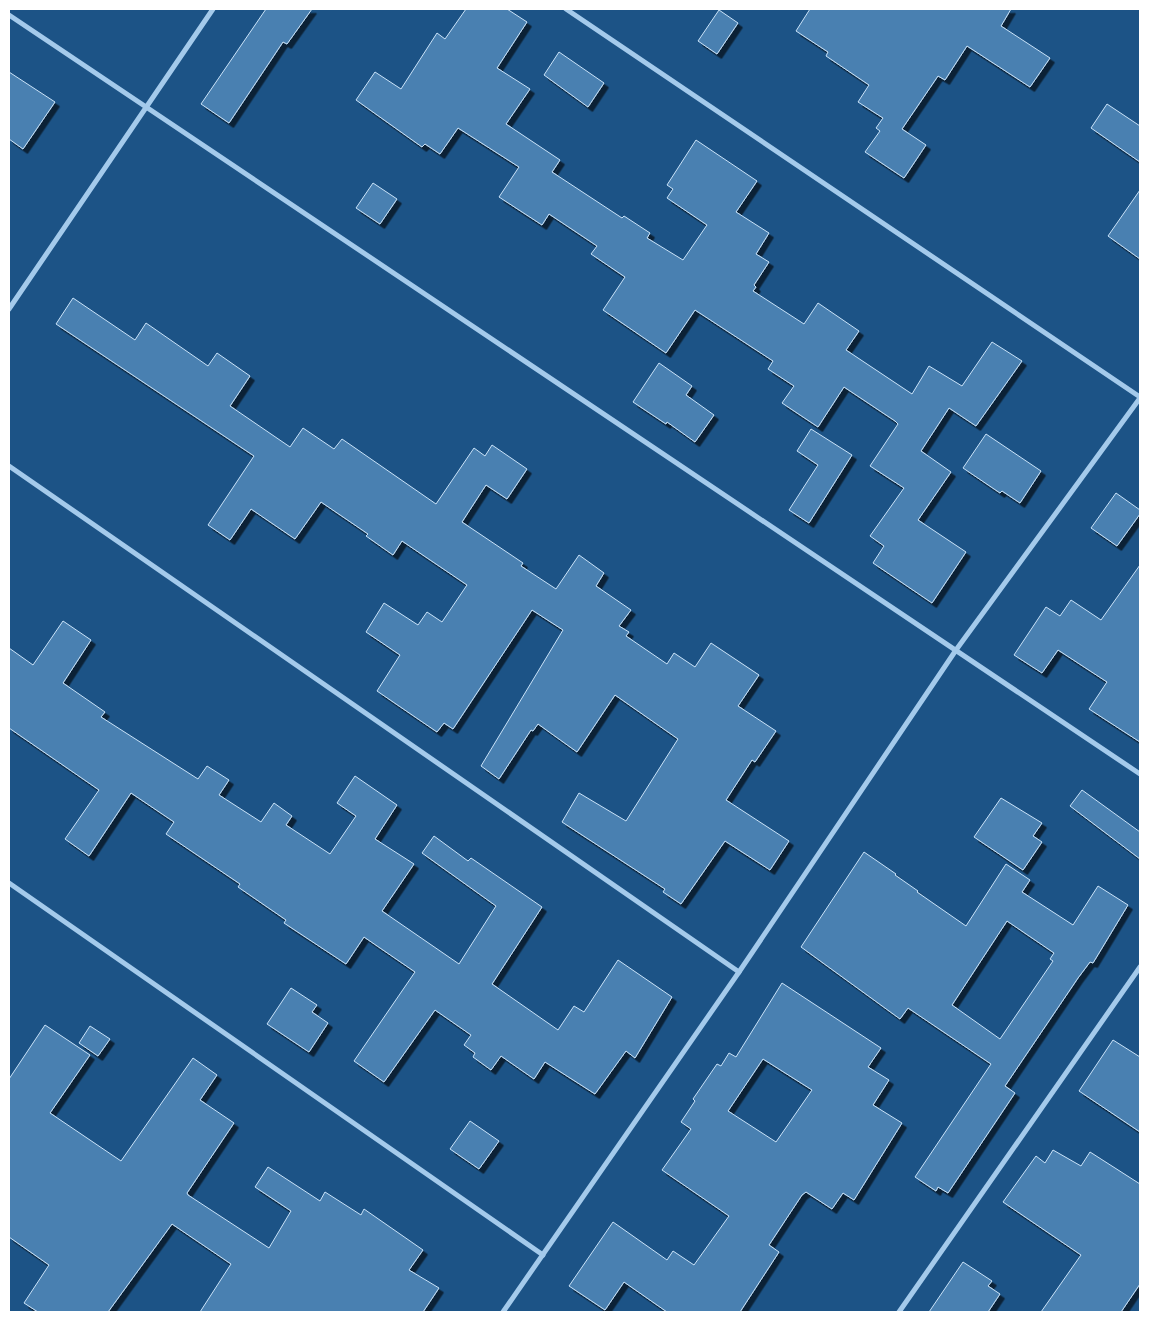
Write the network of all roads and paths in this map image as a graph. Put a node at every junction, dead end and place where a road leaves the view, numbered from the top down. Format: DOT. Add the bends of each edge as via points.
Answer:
graph roads {
  1 [pos="213,9"];
  2 [pos="566,9"];
  3 [pos="9,15"];
  4 [pos="147,108"];
  5 [pos="9,308"];
  6 [pos="1140,398"];
  7 [pos="9,466"];
  8 [pos="956,650"];
  9 [pos="1140,774"];
  10 [pos="9,883"];
  11 [pos="1140,967"];
  12 [pos="738,972"];
  13 [pos="543,1255"];
  14 [pos="503,1312"];
  15 [pos="899,1312"];
  1 -- 4 [label="street"];
  2 -- 6 [label="street"];
  3 -- 4 [label="street"];
  4 -- 5 [label="street"];
  4 -- 8 [label="street"];
  6 -- 8 [label="street"];
  7 -- 12 [label="street"];
  8 -- 9 [label="street"];
  8 -- 12 [label="street"];
  10 -- 13 [label="street"];
  11 -- 15 [label="street"];
  12 -- 13 [label="street"];
  13 -- 14 [label="street"];
}
